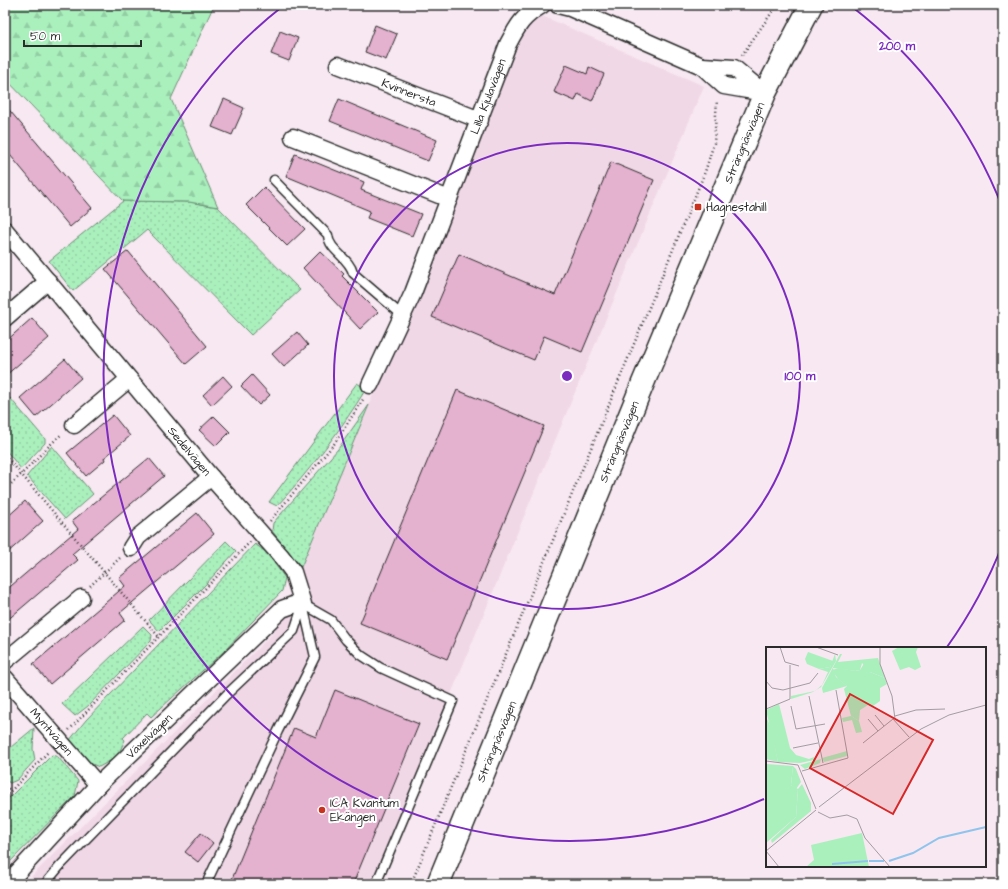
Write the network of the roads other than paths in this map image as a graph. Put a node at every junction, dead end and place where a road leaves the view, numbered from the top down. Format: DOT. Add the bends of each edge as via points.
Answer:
graph roads {
  1 [pos="542,5"];
  2 [pos="558,5"];
  3 [pos="811,5"];
  4 [pos="338,65"];
  5 [pos="765,93"];
  6 [pos="480,120"];
  7 [pos="293,137"];
  8 [pos="274,180"];
  9 [pos="449,199"];
  10 [pos="5,230"];
  11 [pos="48,281"];
  12 [pos="403,316"];
  13 [pos="5,318"];
  14 [pos="129,379"];
  15 [pos="370,386"];
  16 [pos="74,425"];
  17 [pos="211,477"];
  18 [pos="131,548"];
  19 [pos="81,598"];
  20 [pos="303,604"];
  21 [pos="5,661"];
  22 [pos="5,678"];
  23 [pos="98,785"];
  24 [pos="10,883"];
  25 [pos="45,884"];
  26 [pos="206,884"];
  27 [pos="376,884"];
  28 [pos="438,884"];
  1 -- 6 [label="street, Lilla Kjulavägen" via="528,14 516,29"];
  2 -- 5 [label="street" via="702,66 734,68"];
  3 -- 5 [label="main road, Strängnäsvägen"];
  4 -- 6 [label="street, Kvinnersta"];
  5 -- 28 [label="main road, Strängnäsvägen"];
  6 -- 9 [label="street, Lilla Kjulavägen"];
  7 -- 9 [label="street"];
  8 -- 12 [label="lane" via="328,235 328,242 352,267 353,273"];
  9 -- 12 [label="street, Lilla Kjulavägen"];
  10 -- 11 [label="street, Sedelvägen"];
  11 -- 13 [label="street"];
  11 -- 14 [label="street, Sedelvägen"];
  12 -- 15 [label="street, Lilla Kjulavägen"];
  14 -- 16 [label="street"];
  14 -- 17 [label="street, Sedelvägen"];
  17 -- 18 [label="street, Sedelvägen" via="138,537"];
  17 -- 20 [label="street" via="293,572"];
  19 -- 21 [label="street"];
  20 -- 23 [label="street, Växelvägen" via="282,609"];
  20 -- 25 [label="lane" via="294,631 226,695"];
  20 -- 26 [label="lane" via="315,657"];
  20 -- 27 [label="lane" via="331,620 361,655 380,668 453,700"];
  22 -- 23 [label="street, Myntvägen"];
  23 -- 24 [label="street, Växelvägen"];
}
